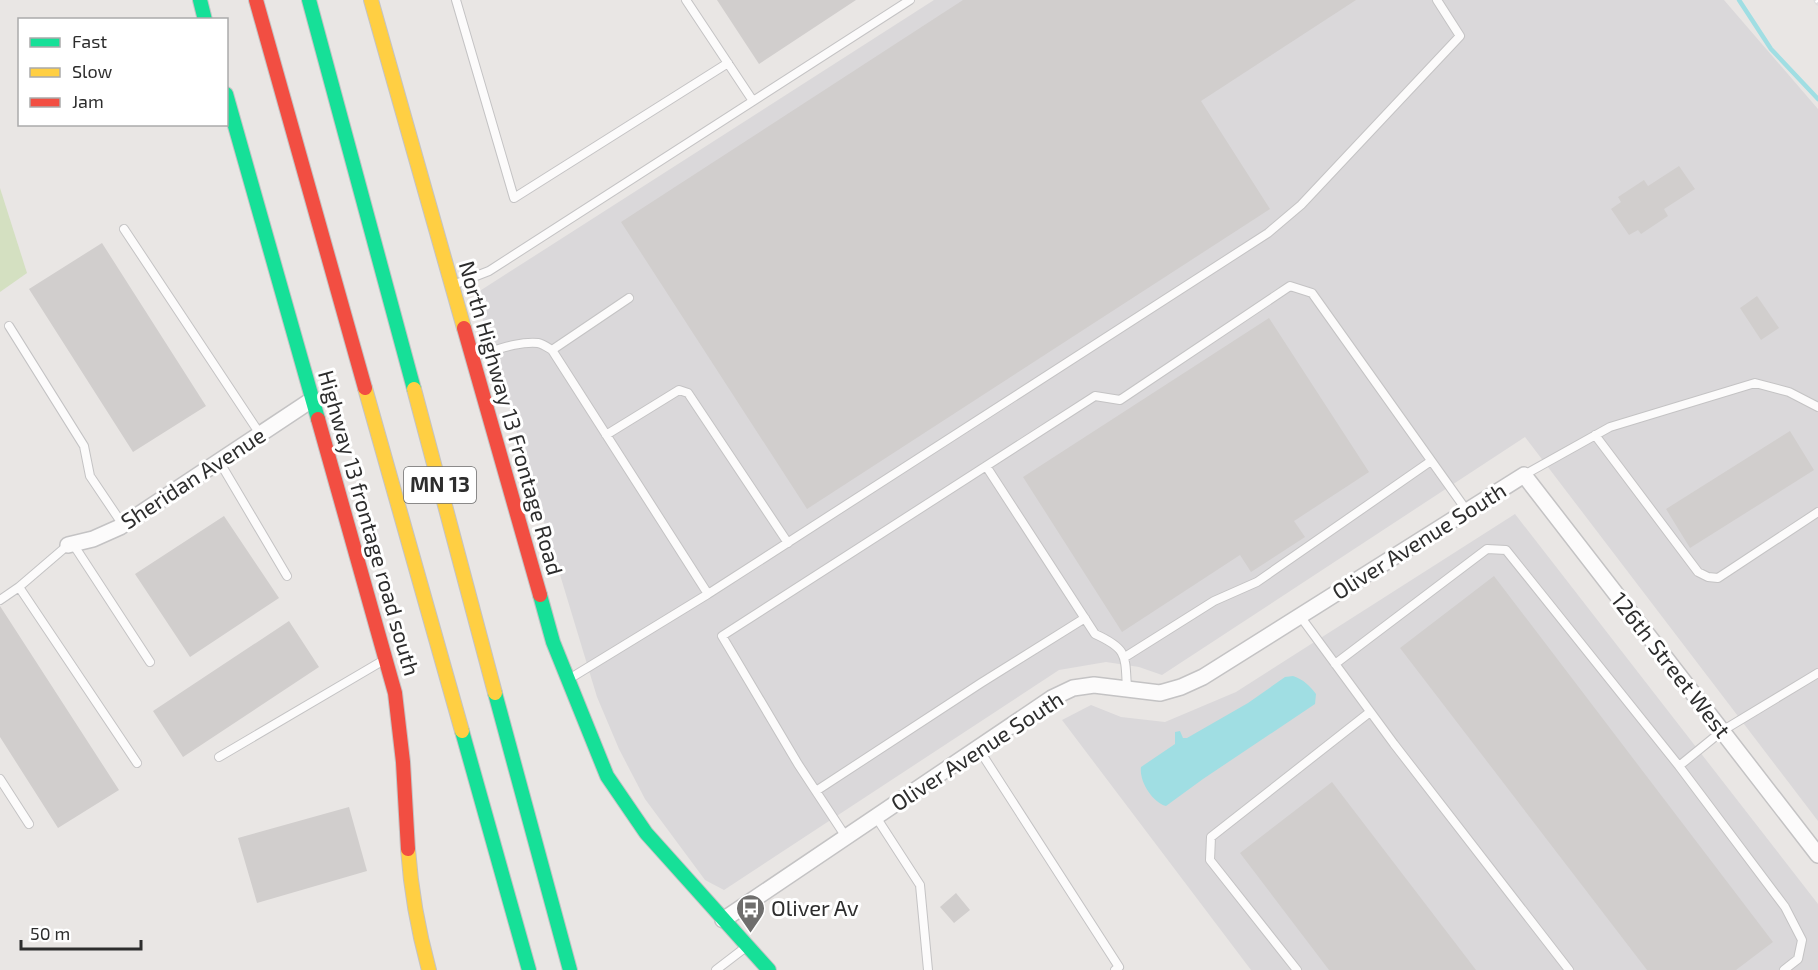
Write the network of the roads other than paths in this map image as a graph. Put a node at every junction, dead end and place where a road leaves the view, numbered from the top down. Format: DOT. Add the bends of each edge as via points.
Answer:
graph roads {
  1 [pos="200,0"];
  2 [pos="256,0"];
  3 [pos="309,0"];
  4 [pos="371,0"];
  5 [pos="456,0"];
  6 [pos="686,0"];
  7 [pos="910,0"];
  8 [pos="1437,0"];
  9 [pos="205,18"];
  10 [pos="728,63"];
  11 [pos="228,101"];
  12 [pos="753,102"];
  13 [pos="124,229"];
  14 [pos="452,285"];
  15 [pos="629,298"];
  16 [pos="9,326"];
  17 [pos="552,350"];
  18 [pos="472,357"];
  19 [pos="313,399"];
  20 [pos="1818,407"];
  21 [pos="260,434"];
  22 [pos="606,435"];
  23 [pos="1595,435"];
  24 [pos="219,461"];
  25 [pos="1431,461"];
  26 [pos="986,466"];
  27 [pos="1524,475"];
  28 [pos="1467,511"];
  29 [pos="1818,512"];
  30 [pos="123,525"];
  31 [pos="788,543"];
  32 [pos="70,544"];
  33 [pos="287,576"];
  34 [pos="19,587"];
  35 [pos="708,594"];
  36 [pos="0,600"];
  37 [pos="1300,616"];
  38 [pos="1085,618"];
  39 [pos="1125,657"];
  40 [pos="386,660"];
  41 [pos="150,662"];
  42 [pos="1335,664"];
  43 [pos="1818,673"];
  44 [pos="567,680"];
  45 [pos="1127,689"];
  46 [pos="1370,712"];
  47 [pos="1722,730"];
  48 [pos="978,748"];
  49 [pos="219,757"];
  50 [pos="137,763"];
  51 [pos="1679,766"];
  52 [pos="0,779"];
  53 [pos="816,791"];
  54 [pos="876,817"];
  55 [pos="487,820"];
  56 [pos="29,824"];
  57 [pos="846,837"];
  58 [pos="1818,855"];
  59 [pos="546,880"];
  60 [pos="723,920"];
  61 [pos="502,924"];
  62 [pos="747,946"];
  63 [pos="429,970"];
  64 [pos="529,970"];
  65 [pos="570,970"];
  66 [pos="578,970"];
  67 [pos="716,970"];
  68 [pos="769,970"];
  69 [pos="928,970"];
  70 [pos="1115,970"];
  71 [pos="1297,970"];
  72 [pos="1569,970"];
  73 [pos="1784,970"];
  1 -- 9 [label="main road"];
  2 -- 55 [label="main road, MN 13"];
  3 -- 59 [label="main road, MN 13"];
  4 -- 14 [label="main road, North Highway 13 Frontage Road"];
  5 -- 10 [label="lane" via="514,198"];
  6 -- 10 [label="lane"];
  7 -- 12 [label="lane"];
  8 -- 31 [label="lane" via="1460,36 1301,206 1268,233"];
  10 -- 12 [label="lane"];
  11 -- 19 [label="main road, Highway 13 frontage road south"];
  12 -- 14 [label="lane" via="489,271"];
  13 -- 21 [label="lane"];
  14 -- 18 [label="main road, North Highway 13 Frontage Road"];
  15 -- 17 [label="lane"];
  16 -- 30 [label="lane" via="84,446 90,476"];
  17 -- 18 [label="lane" via="540,343"];
  17 -- 22 [label="lane"];
  18 -- 44 [label="main road, North Highway 13 Frontage Road"];
  19 -- 21 [label="street, Sheridan Avenue"];
  19 -- 40 [label="main road, Highway 13 frontage road south"];
  20 -- 23 [label="lane" via="1790,392 1755,383"];
  21 -- 24 [label="street, Sheridan Avenue"];
  22 -- 31 [label="lane" via="679,390 688,393"];
  22 -- 35 [label="lane"];
  23 -- 27 [label="lane"];
  23 -- 29 [label="lane" via="1698,572 1708,577 1718,578"];
  24 -- 30 [label="street, Sheridan Avenue"];
  24 -- 33 [label="lane"];
  25 -- 26 [label="lane" via="1312,293 1290,286 1120,400 1095,396"];
  25 -- 28 [label="lane"];
  25 -- 39 [label="lane" via="1257,582 1214,601"];
  26 -- 38 [label="lane"];
  26 -- 53 [label="lane" via="722,636"];
  27 -- 28 [label="street, Oliver Avenue South"];
  27 -- 47 [label="street, 126th Street West"];
  28 -- 37 [label="street, Oliver Avenue South"];
  30 -- 32 [label="street, Sheridan Avenue" via="93,539"];
  31 -- 35 [label="lane"];
  32 -- 34 [label="lane"];
  32 -- 41 [label="lane"];
  34 -- 36 [label="lane"];
  34 -- 50 [label="lane"];
  35 -- 44 [label="lane"];
  37 -- 42 [label="lane"];
  37 -- 45 [label="street, Oliver Avenue South" via="1181,687 1160,693"];
  38 -- 39 [label="lane" via="1095,634 1114,643"];
  38 -- 53 [label="lane"];
  39 -- 45 [label="lane"];
  40 -- 49 [label="lane"];
  40 -- 63 [label="main road, Highway 13 frontage road south" via="401,728 411,889"];
  42 -- 46 [label="lane"];
  42 -- 51 [label="lane" via="1487,549 1506,550"];
  43 -- 47 [label="lane"];
  44 -- 60 [label="main road, North Highway 13 Frontage Road" via="607,776 646,833"];
  45 -- 48 [label="street, Oliver Avenue South" via="1094,685 1073,688"];
  46 -- 71 [label="lane" via="1211,837 1210,860"];
  46 -- 72 [label="lane"];
  47 -- 51 [label="lane"];
  47 -- 58 [label="street, 126th Street West"];
  48 -- 54 [label="street, Oliver Avenue South"];
  48 -- 70 [label="lane" via="1119,968"];
  51 -- 73 [label="lane" via="1785,907 1798,932 1802,940 1798,959"];
  52 -- 56 [label="lane"];
  53 -- 57 [label="lane"];
  54 -- 57 [label="street, Oliver Avenue South"];
  54 -- 69 [label="lane" via="921,885"];
  55 -- 61 [label="main road"];
  55 -- 64 [label="main road, MN 13"];
  57 -- 60 [label="street, Oliver Avenue South"];
  59 -- 65 [label="main road, MN 13"];
  59 -- 66 [label="main road"];
  60 -- 62 [label="main road, North Highway 13 Frontage Road"];
  62 -- 67 [label="lane"];
  62 -- 68 [label="main road, North Highway 13 Frontage Road"];
}
